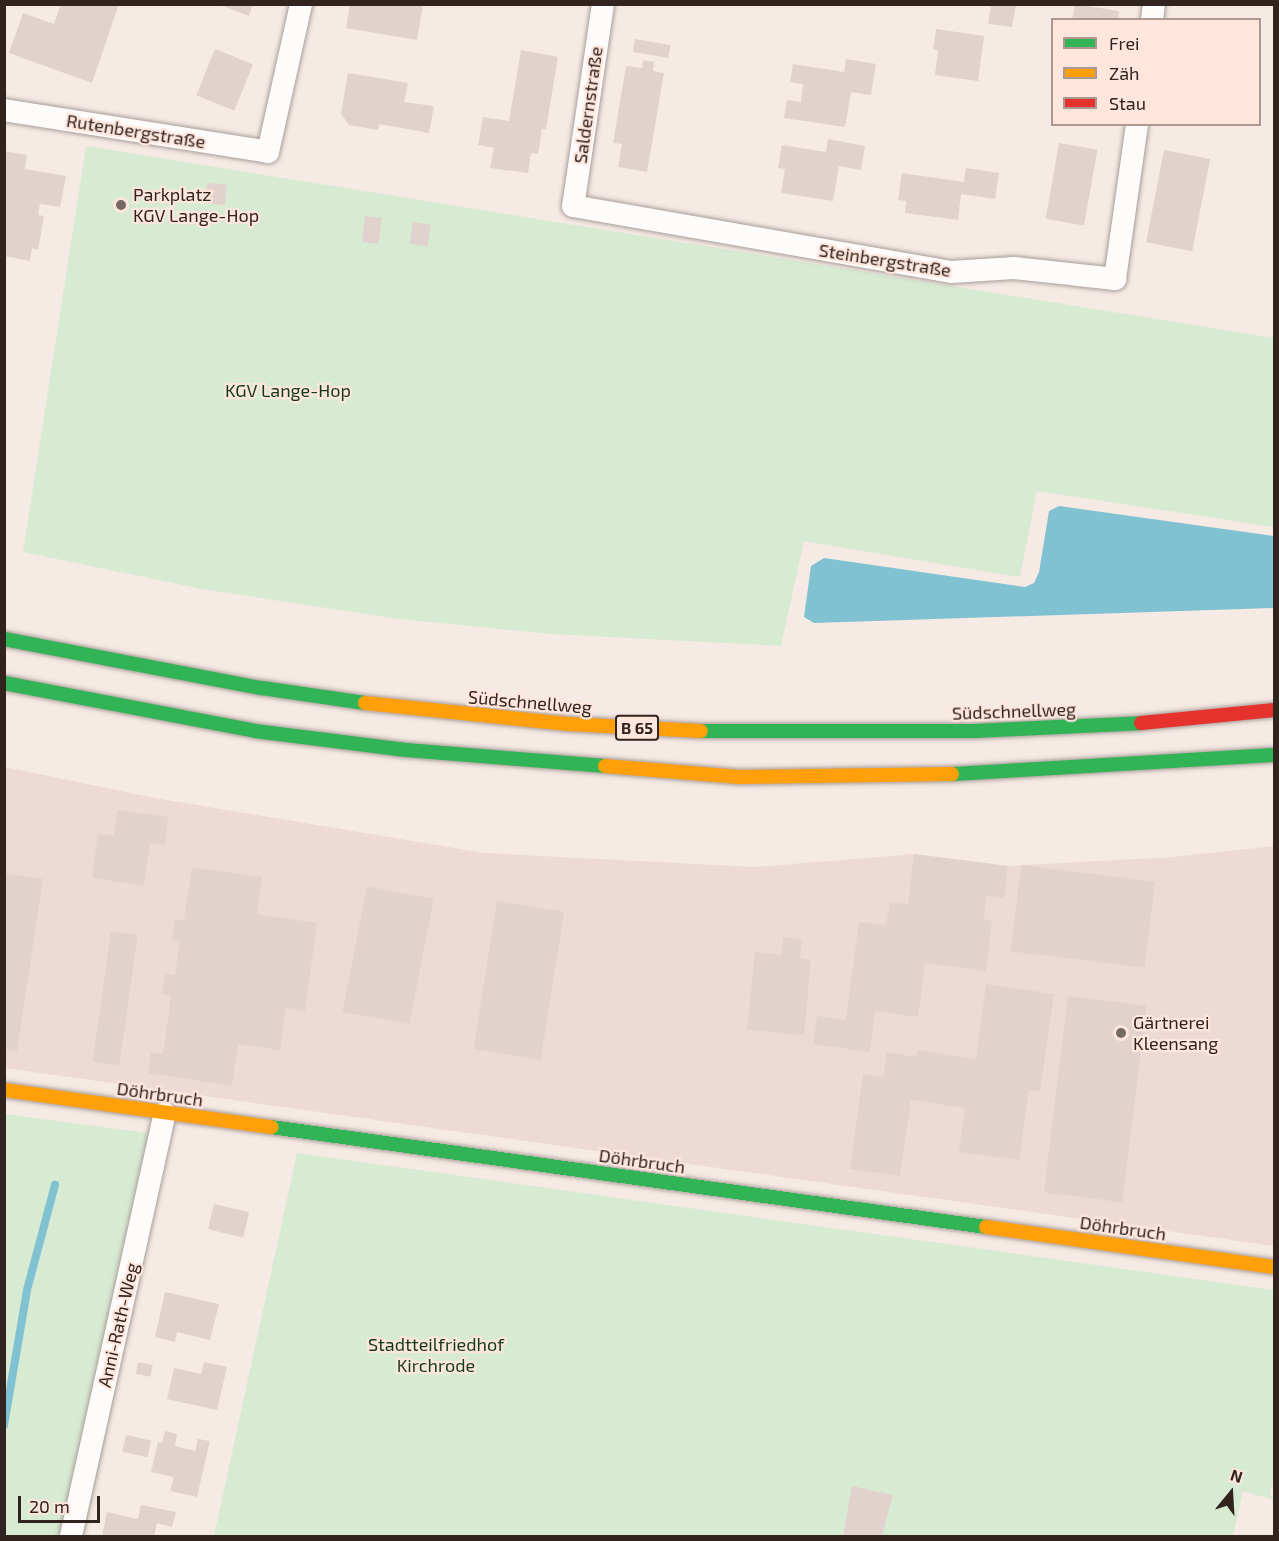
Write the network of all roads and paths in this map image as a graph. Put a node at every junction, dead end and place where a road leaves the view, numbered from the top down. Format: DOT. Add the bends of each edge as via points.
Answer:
graph roads {
  1 [pos="301,4"];
  2 [pos="603,4"];
  3 [pos="4,110"];
  4 [pos="1137,126"];
  5 [pos="573,206"];
  6 [pos="4,639"];
  7 [pos="4,683"];
  8 [pos="1275,710"];
  9 [pos="1275,755"];
  10 [pos="4,1090"];
  11 [pos="165,1113"];
  12 [pos="1275,1267"];
  13 [pos="71,1536"];
  1 -- 3 [label="street, Rutenbergstraße" via="268,152"];
  2 -- 5 [label="street, Saldernstraße"];
  4 -- 5 [label="street, Steinbergstraße" via="1115,279 1014,268 951,272"];
  6 -- 8 [label="main road, Südschnellweg / B 65" via="262,688 411,709 568,724 730,732 974,731 1195,720"];
  7 -- 9 [label="main road" via="255,731 417,751 740,777 993,773"];
  10 -- 11 [label="main road, Döhrbruch"];
  11 -- 12 [label="main road, Döhrbruch"];
  11 -- 13 [label="street, Anni-Rath-Weg"];
}
